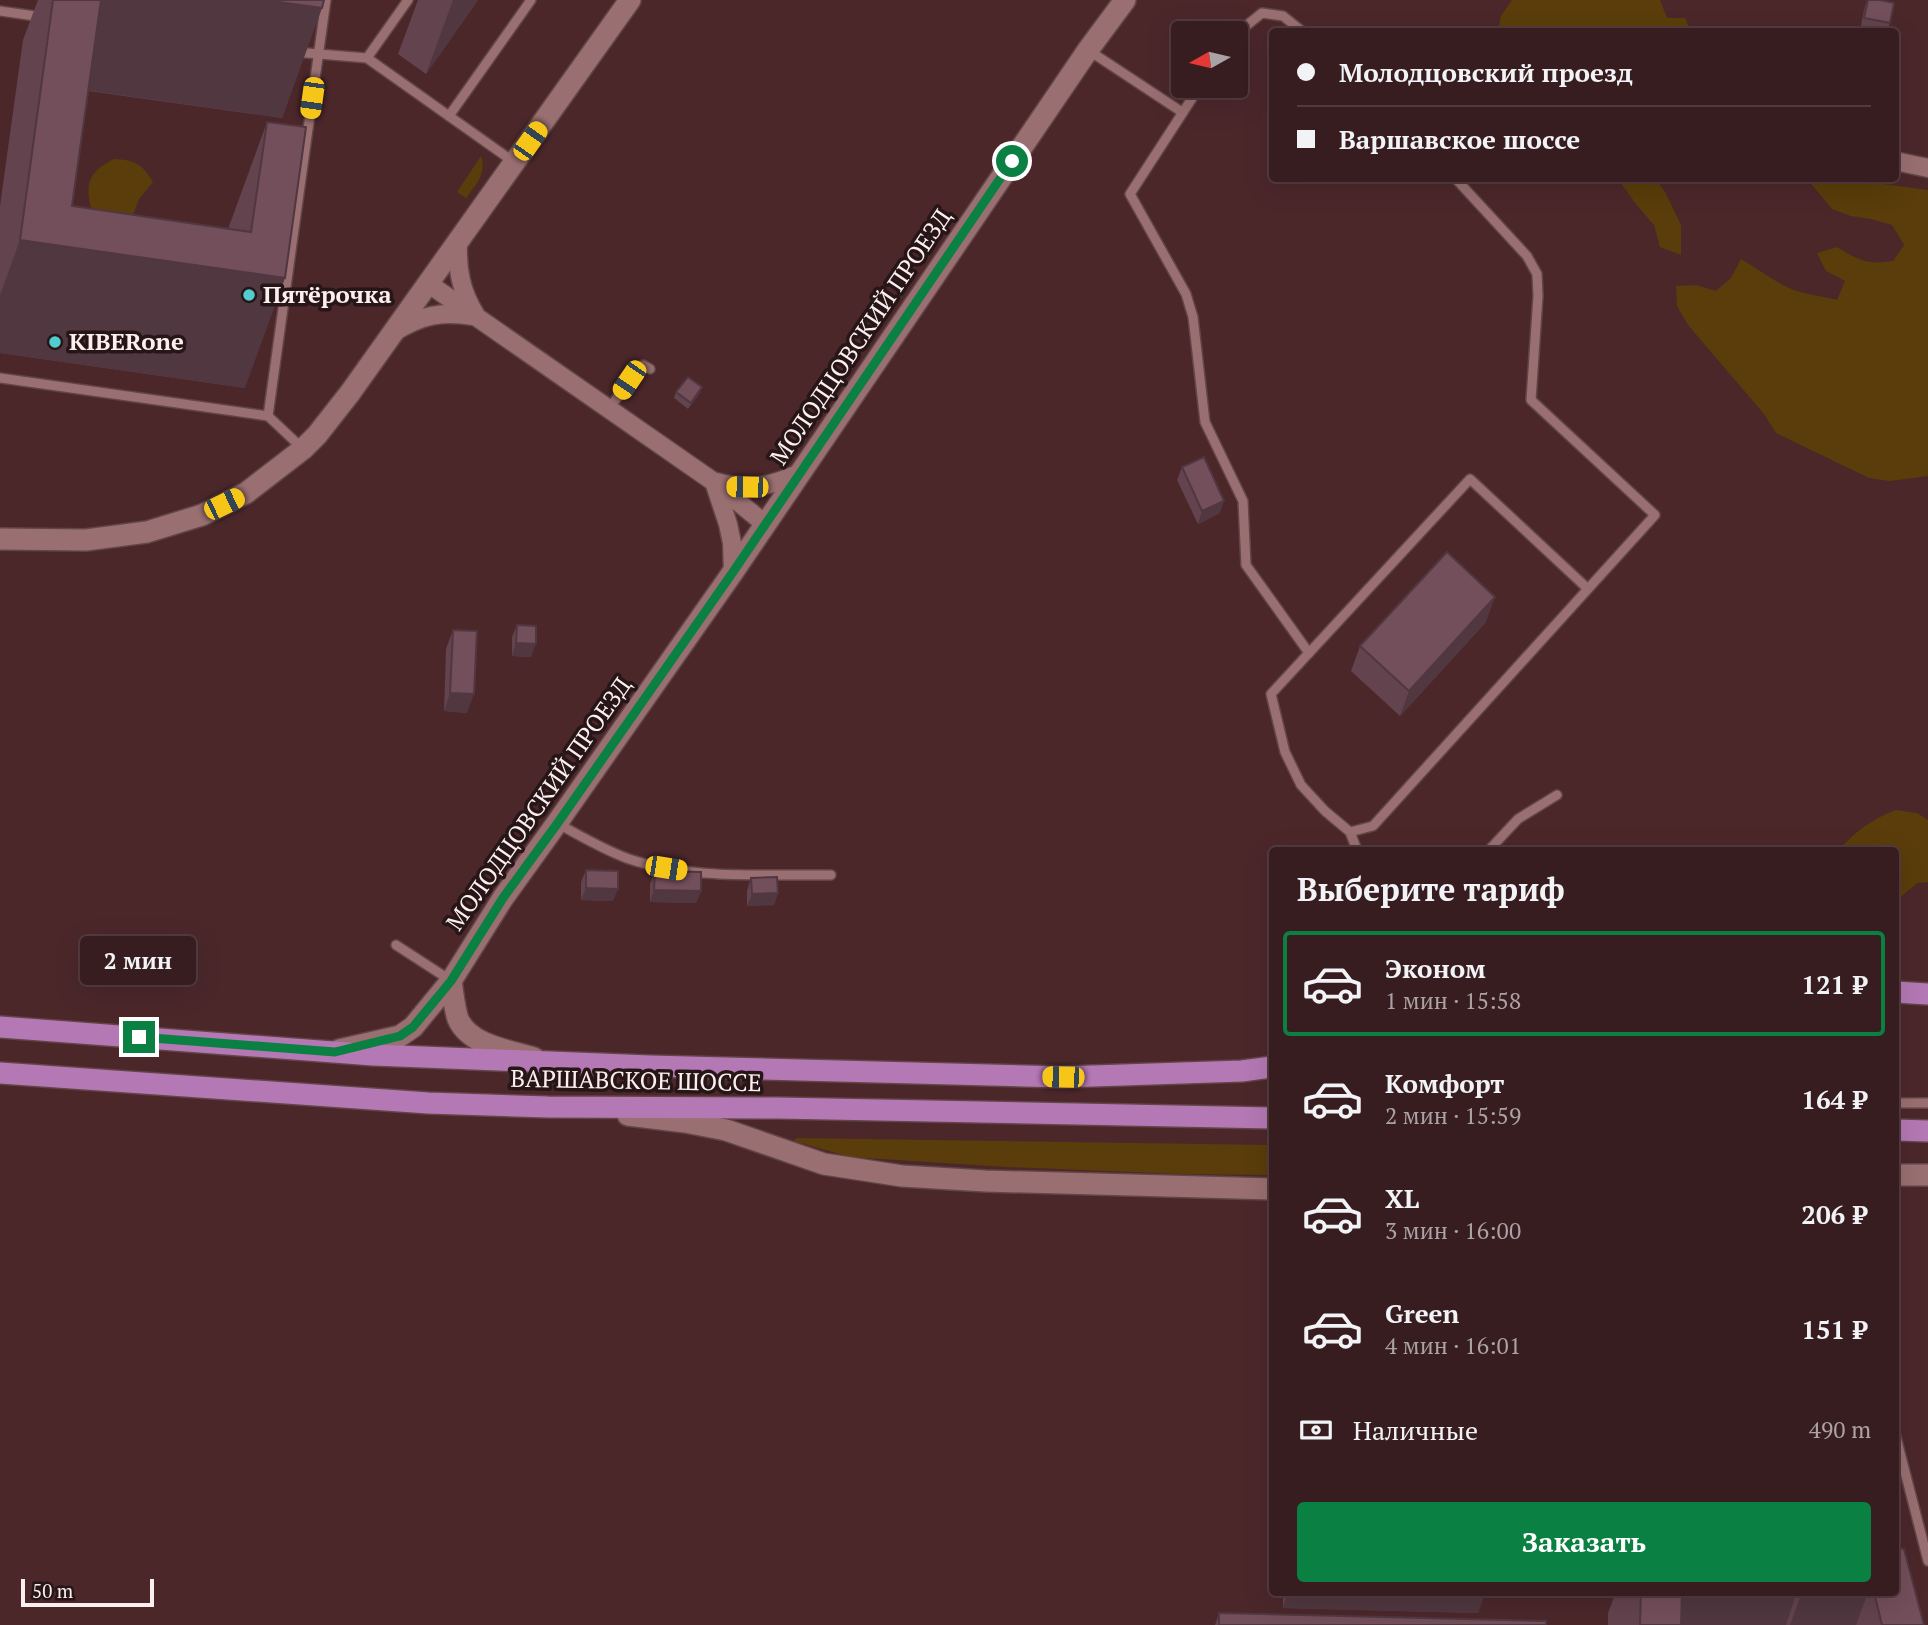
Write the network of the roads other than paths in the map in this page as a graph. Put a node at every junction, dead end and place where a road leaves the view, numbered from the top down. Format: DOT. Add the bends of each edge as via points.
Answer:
graph roads {
  1 [pos="2,0"];
  2 [pos="326,0"];
  3 [pos="408,0"];
  4 [pos="531,0"];
  5 [pos="630,0"];
  6 [pos="1125,0"];
  7 [pos="0,13"];
  8 [pos="56,19"];
  9 [pos="1248,24"];
  10 [pos="1298,28"];
  11 [pos="279,50"];
  12 [pos="1088,50"];
  13 [pos="318,55"];
  14 [pos="367,58"];
  15 [pos="1192,98"];
  16 [pos="1182,112"];
  17 [pos="449,116"];
  18 [pos="1899,162"];
  19 [pos="515,163"];
  20 [pos="1928,168"];
  21 [pos="1459,182"];
  22 [pos="458,243"];
  23 [pos="429,284"];
  24 [pos="477,317"];
  25 [pos="394,332"];
  26 [pos="650,369"];
  27 [pos="0,378"];
  28 [pos="609,409"];
  29 [pos="268,416"];
  30 [pos="303,449"];
  31 [pos="800,473"];
  32 [pos="714,482"];
  33 [pos="765,524"];
  34 [pos="0,538"];
  35 [pos="733,572"];
  36 [pos="1587,588"];
  37 [pos="1309,653"];
  38 [pos="1557,795"];
  39 [pos="557,824"];
  40 [pos="1350,831"];
  41 [pos="1356,847"];
  42 [pos="1492,847"];
  43 [pos="831,875"];
  44 [pos="396,945"];
  45 [pos="451,981"];
  46 [pos="1899,992"];
  47 [pos="1928,994"];
  48 [pos="0,1027"];
  49 [pos="335,1052"];
  50 [pos="552,1063"];
  51 [pos="1269,1067"];
  52 [pos="0,1073"];
  53 [pos="1899,1103"];
  54 [pos="1928,1103"];
  55 [pos="575,1108"];
  56 [pos="1269,1118"];
  57 [pos="1899,1130"];
  58 [pos="1928,1131"];
  59 [pos="1899,1175"];
  60 [pos="1928,1175"];
  61 [pos="1269,1189"];
  62 [pos="1899,1449"];
  63 [pos="1928,1561"];
  1 -- 7 [label="lane"];
  2 -- 13 [label="lane"];
  3 -- 14 [label="lane"];
  4 -- 17 [label="lane"];
  5 -- 19 [label="street"];
  6 -- 12 [label="street, МОЛОДЦОВСКИЙ ПРОЕЗД"];
  7 -- 8 [label="lane"];
  9 -- 10 [label="lane" via="1262,13 1283,16"];
  11 -- 13 [label="lane"];
  12 -- 16 [label="lane"];
  12 -- 31 [label="street, МОЛОДЦОВСКИЙ ПРОЕЗД"];
  13 -- 14 [label="lane"];
  13 -- 29 [label="lane"];
  14 -- 17 [label="lane"];
  15 -- 16 [label="lane"];
  16 -- 37 [label="lane" via="1130,194 1186,293 1205,422 1242,501 1246,565"];
  17 -- 19 [label="lane"];
  18 -- 20 [label="street"];
  19 -- 22 [label="street"];
  21 -- 36 [label="lane" via="1528,257 1537,274 1531,400 1655,515"];
  22 -- 23 [label="street"];
  22 -- 24 [label="street" via="460,281"];
  23 -- 24 [label="street"];
  23 -- 25 [label="street"];
  24 -- 25 [label="street" via="433,314"];
  24 -- 28 [label="street"];
  25 -- 30 [label="street"];
  26 -- 28 [label="lane" via="638,368"];
  27 -- 29 [label="lane"];
  28 -- 32 [label="street"];
  29 -- 30 [label="lane"];
  30 -- 34 [label="street" via="246,493 202,515 147,532 86,540"];
  31 -- 32 [label="street" via="761,487"];
  31 -- 33 [label="street, МОЛОДЦОВСКИЙ ПРОЕЗД"];
  32 -- 33 [label="street"];
  32 -- 35 [label="street" via="729,524"];
  33 -- 35 [label="street, МОЛОДЦОВСКИЙ ПРОЕЗД"];
  35 -- 39 [label="street, МОЛОДЦОВСКИЙ ПРОЕЗД"];
  36 -- 37 [label="lane" via="1470,479"];
  36 -- 40 [label="lane" via="1373,825"];
  37 -- 40 [label="lane" via="1271,694 1285,752 1301,785"];
  38 -- 42 [label="lane" via="1518,819"];
  39 -- 43 [label="lane" via="629,859 666,868 701,873"];
  39 -- 45 [label="street, МОЛОДЦОВСКИЙ ПРОЕЗД"];
  40 -- 41 [label="lane"];
  44 -- 45 [label="lane"];
  45 -- 49 [label="street, МОЛОДЦОВСКИЙ ПРОЕЗД" via="400,1036"];
  45 -- 50 [label="street" via="457,1017 471,1035"];
  46 -- 47 [label="main road"];
  48 -- 49 [label="main road, ВАРШАВСКОЕ ШОССЕ"];
  49 -- 50 [label="main road, ВАРШАВСКОЕ ШОССЕ"];
  50 -- 51 [label="main road, ВАРШАВСКОЕ ШОССЕ" via="1063,1077"];
  52 -- 55 [label="main road, ВАРШАВСКОЕ ШОССЕ" via="428,1103"];
  53 -- 54 [label="lane"];
  55 -- 56 [label="main road, ВАРШАВСКОЕ ШОССЕ"];
  55 -- 61 [label="street" via="726,1130 824,1164 902,1176"];
  57 -- 58 [label="main road"];
  59 -- 60 [label="street"];
  62 -- 63 [label="lane"];
}
